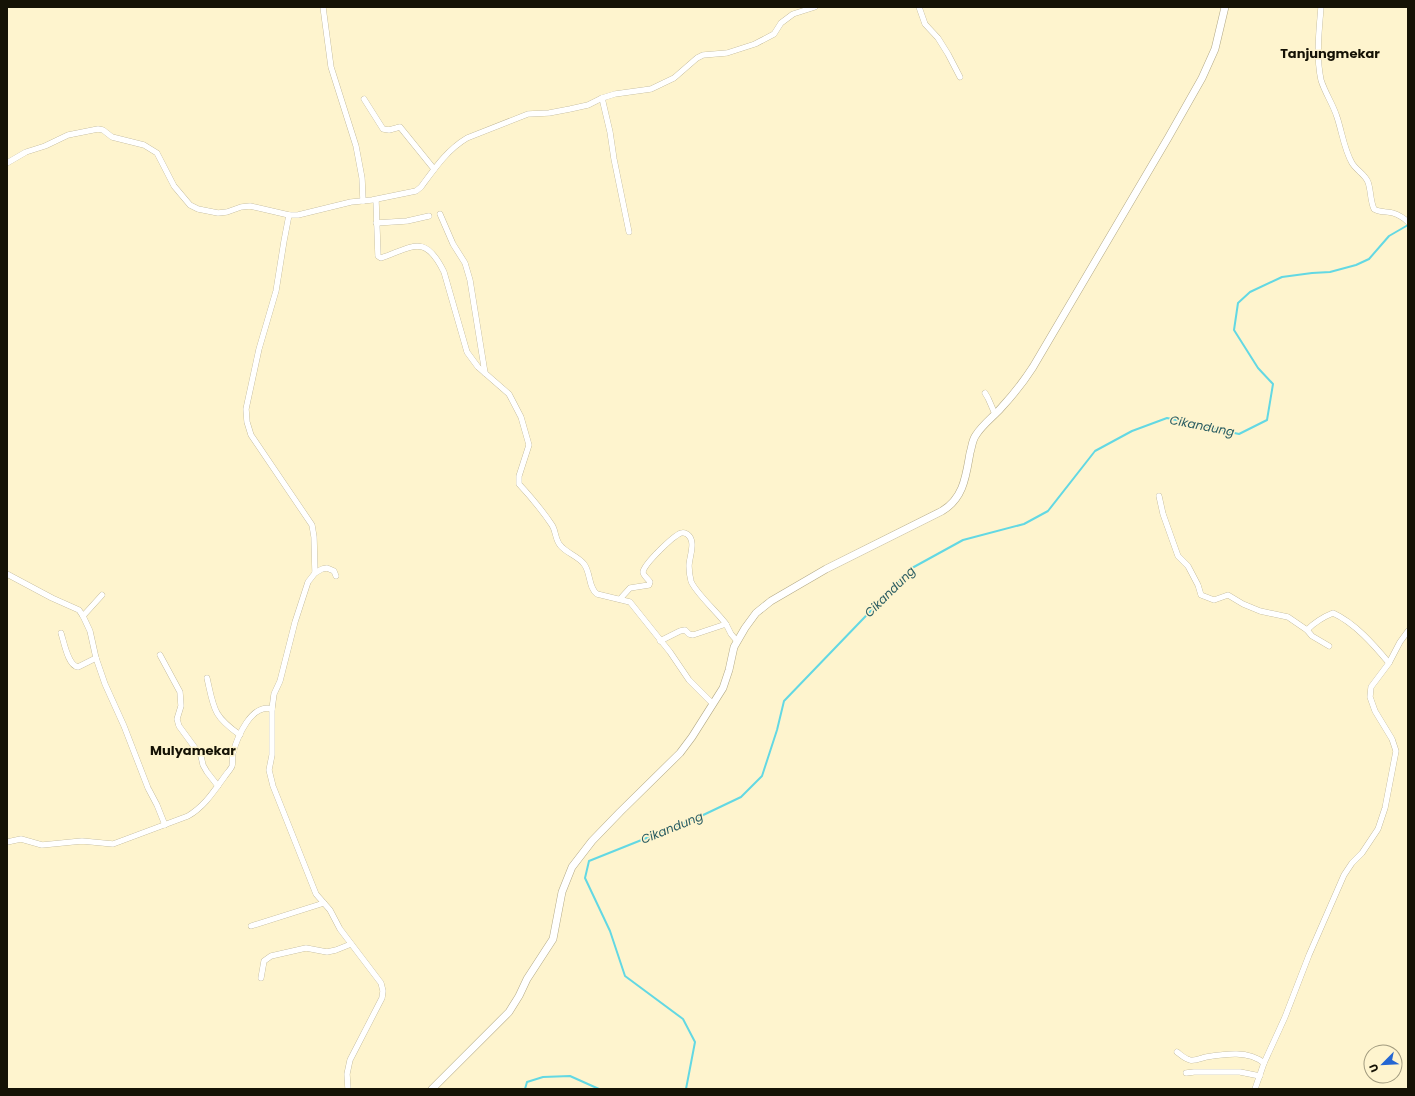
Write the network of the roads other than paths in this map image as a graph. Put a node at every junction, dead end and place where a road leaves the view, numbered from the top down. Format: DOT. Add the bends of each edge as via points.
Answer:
graph roads {
  1 [pos="324,7"];
  2 [pos="815,7"];
  3 [pos="919,7"];
  4 [pos="1225,7"];
  5 [pos="1321,7"];
  6 [pos="960,77"];
  7 [pos="602,98"];
  8 [pos="364,99"];
  9 [pos="7,163"];
  10 [pos="434,169"];
  11 [pos="376,200"];
  12 [pos="363,201"];
  13 [pos="440,214"];
  14 [pos="290,215"];
  15 [pos="429,216"];
  16 [pos="1408,221"];
  17 [pos="376,223"];
  18 [pos="629,232"];
  19 [pos="485,373"];
  20 [pos="985,394"];
  21 [pos="995,414"];
  22 [pos="1159,496"];
  23 [pos="7,574"];
  24 [pos="315,574"];
  25 [pos="336,576"];
  26 [pos="102,595"];
  27 [pos="620,599"];
  28 [pos="83,616"];
  29 [pos="726,624"];
  30 [pos="1307,630"];
  31 [pos="1408,631"];
  32 [pos="61,633"];
  33 [pos="660,641"];
  34 [pos="737,641"];
  35 [pos="1329,646"];
  36 [pos="160,656"];
  37 [pos="96,658"];
  38 [pos="1389,663"];
  39 [pos="207,678"];
  40 [pos="712,704"];
  41 [pos="272,709"];
  42 [pos="240,735"];
  43 [pos="218,786"];
  44 [pos="165,825"];
  45 [pos="7,842"];
  46 [pos="324,903"];
  47 [pos="252,926"];
  48 [pos="351,944"];
  49 [pos="261,978"];
  50 [pos="1177,1052"];
  51 [pos="1264,1063"];
  52 [pos="1186,1073"];
  53 [pos="1260,1076"];
  54 [pos="348,1089"];
  55 [pos="432,1089"];
  56 [pos="1255,1089"];
  1 -- 12 [label="street" via="331,67 356,146"];
  2 -- 7 [label="street" via="793,14 781,23 774,34 755,44 728,53 703,55 674,78 656,86"];
  3 -- 6 [label="street" via="925,24 938,38"];
  4 -- 21 [label="street" via="1211,60 1188,105 1048,344 1026,378"];
  5 -- 16 [label="street" via="1318,52 1321,79 1352,163 1366,178 1374,209 1393,213"];
  7 -- 10 [label="street" via="582,107 528,114 495,126 459,143"];
  7 -- 18 [label="street"];
  8 -- 10 [label="street" via="383,129 400,127"];
  9 -- 14 [label="street" via="26,152 68,135 98,129 112,137 144,145 157,153 174,186 190,205 218,213 250,206"];
  10 -- 11 [label="street" via="416,191"];
  11 -- 12 [label="street"];
  11 -- 17 [label="street"];
  12 -- 14 [label="street"];
  13 -- 19 [label="street" via="469,274"];
  14 -- 24 [label="street" via="276,291 259,349 246,409 251,435 312,525"];
  15 -- 17 [label="street" via="407,221"];
  17 -- 19 [label="street" via="379,258 407,247 419,246 428,248 437,258 444,272 467,352"];
  19 -- 27 [label="street" via="510,394 527,434 529,445 519,484 553,527 560,546 584,564 593,591"];
  20 -- 21 [label="street"];
  21 -- 34 [label="street" via="975,436 961,492 952,504 771,601 756,613"];
  22 -- 30 [label="street" via="1162,514 1178,556 1188,566 1201,595 1214,600 1228,595 1260,611 1288,618"];
  23 -- 28 [label="street" via="75,607"];
  24 -- 25 [label="street" via="327,568 334,571"];
  24 -- 41 [label="street" via="308,582 301,602"];
  26 -- 28 [label="street"];
  27 -- 29 [label="street" via="630,588 649,585 650,582 643,574 646,565 667,543 685,533 692,543 689,567 691,583"];
  27 -- 33 [label="street" via="630,602"];
  28 -- 37 [label="street" via="90,631"];
  29 -- 33 [label="street" via="691,635 685,630 680,631"];
  29 -- 34 [label="street"];
  30 -- 35 [label="street"];
  30 -- 38 [label="street" via="1333,613 1353,626"];
  31 -- 38 [label="street"];
  32 -- 37 [label="street" via="74,667"];
  33 -- 40 [label="street" via="689,680"];
  34 -- 40 [label="street" via="726,681"];
  36 -- 43 [label="street" via="180,692 179,726 201,756 203,765"];
  37 -- 44 [label="street"];
  38 -- 51 [label="street" via="1371,687 1370,697 1396,751 1385,808 1378,830 1344,875"];
  39 -- 42 [label="street" via="214,710 219,718"];
  40 -- 55 [label="street" via="680,753 592,841 578,860 562,892 553,939 505,1017"];
  41 -- 42 [label="street" via="263,708 255,713 246,722"];
  41 -- 46 [label="street" via="272,755 269,770 273,786 313,888"];
  42 -- 43 [label="street" via="233,754 232,766"];
  43 -- 44 [label="street" via="198,810"];
  44 -- 45 [label="street" via="113,844 82,841 42,845 21,839"];
  46 -- 47 [label="street"];
  46 -- 48 [label="street"];
  48 -- 49 [label="street" via="327,952 306,948 271,956 264,961"];
  48 -- 54 [label="street" via="377,976 381,983 382,998 350,1060 347,1074"];
  50 -- 51 [label="street" via="1188,1060 1232,1054 1258,1058"];
  51 -- 53 [label="street"];
  52 -- 53 [label="street" via="1240,1072"];
  53 -- 56 [label="street"];
}
